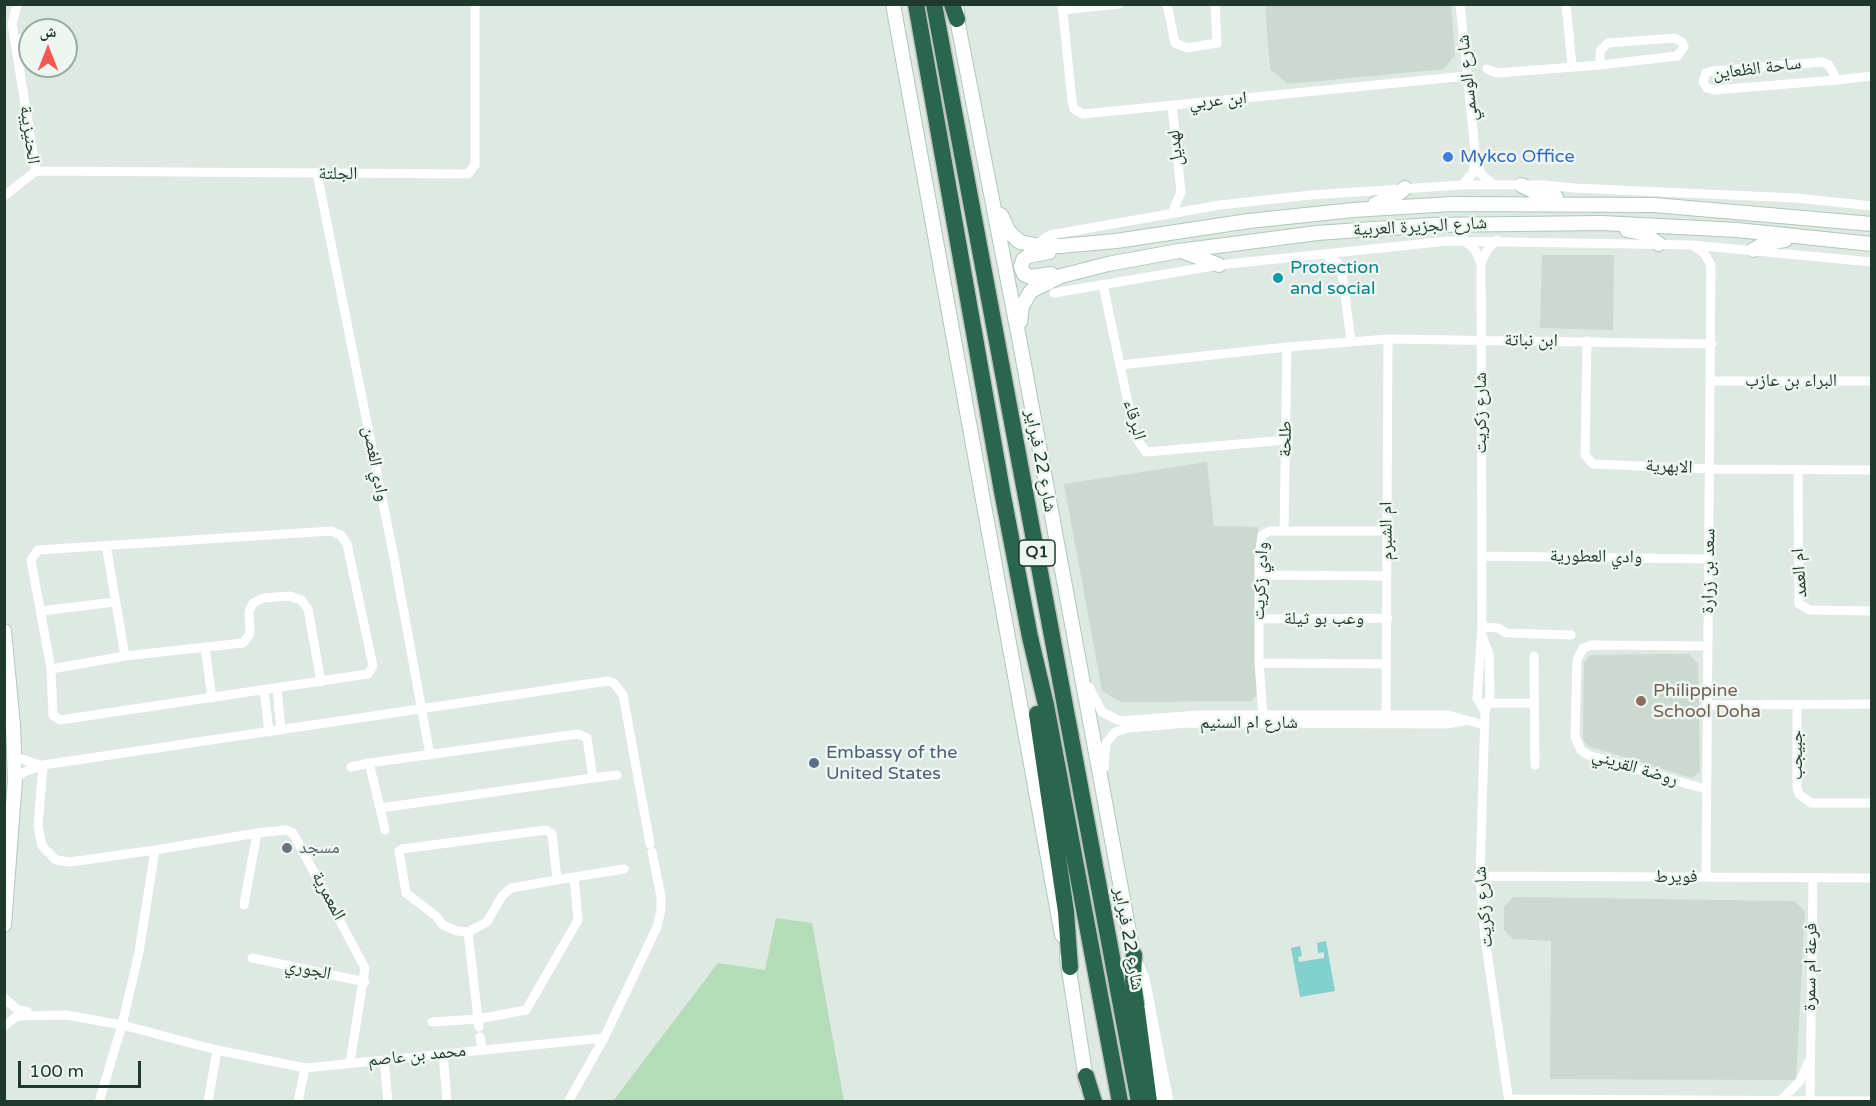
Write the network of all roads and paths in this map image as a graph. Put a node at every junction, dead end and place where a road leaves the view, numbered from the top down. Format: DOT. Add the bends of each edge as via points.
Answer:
graph roads {
  1 [pos="17,4"];
  2 [pos="476,4"];
  3 [pos="893,4"];
  4 [pos="916,4"];
  5 [pos="934,4"];
  6 [pos="1119,4"];
  7 [pos="1167,4"];
  8 [pos="1215,4"];
  9 [pos="1460,4"];
  10 [pos="1566,4"];
  11 [pos="1062,7"];
  12 [pos="955,9"];
  13 [pos="4,14"];
  14 [pos="12,24"];
  15 [pos="14,39"];
  16 [pos="18,39"];
  17 [pos="1600,64"];
  18 [pos="1572,66"];
  19 [pos="1487,69"];
  20 [pos="1467,76"];
  21 [pos="1872,76"];
  22 [pos="1837,80"];
  23 [pos="1172,105"];
  24 [pos="1475,151"];
  25 [pos="36,171"];
  26 [pos="317,173"];
  27 [pos="1462,185"];
  28 [pos="1494,185"];
  29 [pos="1521,185"];
  30 [pos="1405,189"];
  31 [pos="1181,192"];
  32 [pos="4,196"];
  33 [pos="993,198"];
  34 [pos="1596,203"];
  35 [pos="1872,206"];
  36 [pos="1192,209"];
  37 [pos="1353,210"];
  38 [pos="1172,213"];
  39 [pos="1602,223"];
  40 [pos="1872,224"];
  41 [pos="1802,236"];
  42 [pos="1464,240"];
  43 [pos="1497,240"];
  44 [pos="1116,242"];
  45 [pos="1659,244"];
  46 [pos="1872,244"];
  47 [pos="1035,245"];
  48 [pos="1692,245"];
  49 [pos="1729,247"];
  50 [pos="1357,250"];
  51 [pos="1753,250"];
  52 [pos="1179,251"];
  53 [pos="1324,254"];
  54 [pos="1872,262"];
  55 [pos="1481,263"];
  56 [pos="1108,264"];
  57 [pos="1219,265"];
  58 [pos="1711,265"];
  59 [pos="1342,272"];
  60 [pos="1103,285"];
  61 [pos="1054,293"];
  62 [pos="1388,339"];
  63 [pos="1481,340"];
  64 [pos="1351,341"];
  65 [pos="1587,341"];
  66 [pos="1020,344"];
  67 [pos="1712,344"];
  68 [pos="1287,347"];
  69 [pos="1120,365"];
  70 [pos="1711,381"];
  71 [pos="1872,381"];
  72 [pos="1286,440"];
  73 [pos="1710,469"];
  74 [pos="1798,470"];
  75 [pos="1872,470"];
  76 [pos="1284,531"];
  77 [pos="1386,531"];
  78 [pos="106,545"];
  79 [pos="1483,556"];
  80 [pos="1709,559"];
  81 [pos="1259,575"];
  82 [pos="1387,576"];
  83 [pos="115,602"];
  84 [pos="41,611"];
  85 [pos="1872,611"];
  86 [pos="1388,618"];
  87 [pos="1259,619"];
  88 [pos="4,631"];
  89 [pos="1482,632"];
  90 [pos="1570,635"];
  91 [pos="1708,646"];
  92 [pos="205,647"];
  93 [pos="125,656"];
  94 [pos="1034,656"];
  95 [pos="1534,656"];
  96 [pos="1259,663"];
  97 [pos="1387,664"];
  98 [pos="51,669"];
  99 [pos="1080,672"];
  100 [pos="321,682"];
  101 [pos="277,688"];
  102 [pos="264,690"];
  103 [pos="212,698"];
  104 [pos="1478,702"];
  105 [pos="1489,702"];
  106 [pos="1534,703"];
  107 [pos="1872,704"];
  108 [pos="1707,705"];
  109 [pos="1797,705"];
  110 [pos="422,709"];
  111 [pos="1485,712"];
  112 [pos="1263,715"];
  113 [pos="1386,719"];
  114 [pos="1484,725"];
  115 [pos="281,730"];
  116 [pos="269,732"];
  117 [pos="430,755"];
  118 [pos="15,757"];
  119 [pos="369,763"];
  120 [pos="43,765"];
  121 [pos="1535,765"];
  122 [pos="351,767"];
  123 [pos="617,775"];
  124 [pos="593,778"];
  125 [pos="15,780"];
  126 [pos="1705,789"];
  127 [pos="1872,802"];
  128 [pos="380,807"];
  129 [pos="1106,809"];
  130 [pos="385,830"];
  131 [pos="257,833"];
  132 [pos="155,850"];
  133 [pos="624,869"];
  134 [pos="1480,876"];
  135 [pos="574,877"];
  136 [pos="1706,877"];
  137 [pos="1813,878"];
  138 [pos="1872,878"];
  139 [pos="557,879"];
  140 [pos="244,905"];
  141 [pos="4,925"];
  142 [pos="468,932"];
  143 [pos="1134,955"];
  144 [pos="252,958"];
  145 [pos="1070,967"];
  146 [pos="364,982"];
  147 [pos="4,998"];
  148 [pos="36,1014"];
  149 [pos="432,1022"];
  150 [pos="478,1023"];
  151 [pos="122,1025"];
  152 [pos="4,1026"];
  153 [pos="480,1037"];
  154 [pos="604,1038"];
  155 [pos="217,1050"];
  156 [pos="482,1050"];
  157 [pos="443,1054"];
  158 [pos="1811,1055"];
  159 [pos="384,1060"];
  160 [pos="350,1063"];
  161 [pos="305,1068"];
  162 [pos="1086,1076"];
  163 [pos="1509,1100"];
  164 [pos="1781,1100"];
  165 [pos="1810,1100"];
  166 [pos="99,1101"];
  167 [pos="208,1101"];
  168 [pos="298,1101"];
  169 [pos="388,1101"];
  170 [pos="447,1101"];
  171 [pos="568,1101"];
  172 [pos="1089,1101"];
  173 [pos="1094,1101"];
  174 [pos="1120,1101"];
  175 [pos="1138,1101"];
  176 [pos="1149,1101"];
  177 [pos="1161,1101"];
  178 [pos="1169,1101"];
  179 [pos="1872,1101"];
  1 -- 14 [label="street, الحنيزيبة"];
  2 -- 26 [label="street, الجلتة" via="474,169 464,175"];
  3 -- 145 [label="main road" via="1056,908"];
  4 -- 94 [label="highway, شارع 22 فبراير / Q1"];
  5 -- 175 [label="highway, شارع 22 فبراير / Q1"];
  6 -- 11 [label="street"];
  7 -- 8 [label="street" via="1175,43 1187,48 1217,43"];
  9 -- 20 [label="street, شارع الوسمي"];
  10 -- 18 [label="street"];
  11 -- 23 [label="street, ابن عربي" via="1074,109 1095,114"];
  12 -- 33 [label="main road, شارع 22 فبراير"];
  13 -- 14 [label="street"];
  14 -- 15 [label="street, الحنيزيبة"];
  15 -- 16 [label="street"];
  15 -- 25 [label="street, الحنيزيبة"];
  17 -- 17 [label="street" via="1677,56 1684,50 1683,44 1674,38 1608,43 1600,51"];
  17 -- 18 [label="street"];
  18 -- 19 [label="street" via="1497,73"];
  20 -- 23 [label="street, ابن عربي"];
  20 -- 24 [label="street, شارع الوسمي"];
  21 -- 22 [label="street, ساحة الظعاين"];
  22 -- 22 [label="street, ساحة الظعاين" via="1829,65 1822,62 1712,71 1703,82 1714,90"];
  23 -- 31 [label="street, لهديل"];
  24 -- 27 [label="street, شارع الوسمي" via="1473,173"];
  24 -- 28 [label="street, شارع الوسمي" via="1481,174"];
  25 -- 26 [label="street, الجلتة"];
  25 -- 32 [label="street, الحنيزيبة"];
  26 -- 110 [label="street, وادي الغصن"];
  27 -- 28 [label="street"];
  27 -- 30 [label="street"];
  28 -- 29 [label="street"];
  29 -- 34 [label="main road" via="1545,195"];
  29 -- 35 [label="street" via="1796,198"];
  30 -- 36 [label="street"];
  30 -- 37 [label="main road"];
  31 -- 36 [label="street, لهديل"];
  31 -- 38 [label="street, لهديل"];
  33 -- 47 [label="main road, شارع الجزيرة العربية" via="1009,232 1020,242"];
  33 -- 66 [label="main road, شارع 22 فبراير"];
  34 -- 37 [label="main road, شارع الجزيرة العربية" via="1452,204"];
  34 -- 40 [label="main road, شارع الجزيرة العربية"];
  36 -- 38 [label="street"];
  37 -- 44 [label="main road, شارع الجزيرة العربية" via="1249,221"];
  38 -- 47 [label="street" via="1050,235"];
  39 -- 41 [label="main road, شارع الجزيرة العربية"];
  39 -- 45 [label="main road" via="1642,233"];
  39 -- 52 [label="main road, شارع الجزيرة العربية" via="1505,222 1363,229"];
  41 -- 46 [label="main road, شارع الجزيرة العربية"];
  41 -- 51 [label="main road" via="1765,243"];
  42 -- 43 [label="street, شارع الجزيرة العربية"];
  42 -- 50 [label="street, شارع الجزيرة العربية"];
  42 -- 55 [label="street"];
  43 -- 45 [label="street, شارع الجزيرة العربية"];
  43 -- 55 [label="street"];
  44 -- 47 [label="main road, شارع الجزيرة العربية"];
  44 -- 56 [label="main road" via="1033,254 1023,260 1022,267 1024,274 1034,278"];
  45 -- 48 [label="street, شارع الجزيرة العربية"];
  48 -- 49 [label="street, شارع الجزيرة العربية"];
  48 -- 58 [label="street" via="1704,253"];
  49 -- 51 [label="street, شارع الجزيرة العربية"];
  49 -- 58 [label="street"];
  50 -- 53 [label="street, شارع الجزيرة العربية"];
  50 -- 59 [label="street" via="1344,263"];
  51 -- 54 [label="street, شارع الجزيرة العربية"];
  52 -- 56 [label="main road, شارع الجزيرة العربية"];
  52 -- 57 [label="main road"];
  53 -- 57 [label="street, شارع الجزيرة العربية"];
  53 -- 59 [label="street" via="1339,264"];
  55 -- 63 [label="street, شارع زكريت"];
  56 -- 66 [label="main road, شارع الجزيرة العربية" via="1061,276 1031,291 1020,315"];
  57 -- 60 [label="street, شارع الجزيرة العربية"];
  58 -- 67 [label="street, سعد بن زرارة"];
  59 -- 64 [label="street"];
  60 -- 61 [label="street, شارع الجزيرة العربية"];
  60 -- 69 [label="street, البرقاء"];
  62 -- 63 [label="street, ابن نباتة"];
  62 -- 64 [label="street, ابن نباتة"];
  62 -- 77 [label="street, ام الشبرم"];
  63 -- 65 [label="street, ابن نباتة"];
  63 -- 79 [label="street, شارع زكريت"];
  64 -- 68 [label="street, ابن نباتة"];
  65 -- 67 [label="street, ابن نباتة"];
  65 -- 73 [label="street, الابهرية" via="1588,460 1593,464"];
  66 -- 99 [label="main road, شارع 22 فبراير"];
  67 -- 70 [label="street, سعد بن زرارة"];
  68 -- 69 [label="street, ابن نباتة"];
  68 -- 72 [label="street, طلحة"];
  69 -- 72 [label="street, البرقاء" via="1135,436 1146,452"];
  70 -- 71 [label="street, البراء بن عازب"];
  70 -- 73 [label="street, سعد بن زرارة"];
  72 -- 76 [label="street, طلحة"];
  73 -- 74 [label="street, الابهرية"];
  73 -- 80 [label="street, سعد بن زرارة"];
  74 -- 75 [label="street, الابهرية"];
  74 -- 85 [label="street, ام العمد" via="1799,604 1810,610"];
  76 -- 77 [label="street, وادي زكريت"];
  76 -- 81 [label="street, وادي زكريت" via="1262,535"];
  77 -- 82 [label="street, ام الشبرم"];
  78 -- 83 [label="street"];
  78 -- 84 [label="street" via="35,552 31,560"];
  78 -- 100 [label="street" via="338,533 347,544 373,666 368,674"];
  79 -- 80 [label="street, وادي العطورية"];
  79 -- 89 [label="street, شارع زكريت"];
  80 -- 91 [label="street, سعد بن زرارة"];
  81 -- 82 [label="street"];
  81 -- 87 [label="street, وادي زكريت"];
  82 -- 86 [label="street, ام الشبرم"];
  83 -- 84 [label="street"];
  83 -- 93 [label="street"];
  84 -- 98 [label="street"];
  86 -- 87 [label="street, وعب بو ثيلة"];
  86 -- 97 [label="street, ام الشبرم"];
  87 -- 96 [label="street, وادي زكريت"];
  88 -- 118 [label="main road"];
  89 -- 90 [label="street" via="1498,628 1506,633"];
  89 -- 104 [label="street, شارع زكريت"];
  89 -- 105 [label="street, شارع زكريت" via="1489,654"];
  91 -- 108 [label="street, سعد بن زرارة"];
  91 -- 126 [label="street, روضة القريني" via="1583,648 1577,660 1575,726 1578,746 1588,755"];
  92 -- 93 [label="street"];
  92 -- 100 [label="street" via="246,641 249,612 256,600 296,598 308,609"];
  92 -- 103 [label="street"];
  93 -- 98 [label="street"];
  94 -- 145 [label="highway" via="1036,711 1066,912"];
  94 -- 174 [label="highway, شارع 22 فبراير / Q1"];
  95 -- 106 [label="street"];
  96 -- 97 [label="street"];
  96 -- 112 [label="street, وادي زكريت"];
  97 -- 113 [label="street, ام الشبرم"];
  98 -- 103 [label="street" via="52,712 60,720"];
  99 -- 112 [label="street, شارع ام السنيم" via="1098,708 1116,720"];
  99 -- 129 [label="main road, شارع 22 فبراير"];
  100 -- 101 [label="street"];
  101 -- 102 [label="street"];
  101 -- 115 [label="street"];
  102 -- 103 [label="street"];
  102 -- 116 [label="street"];
  104 -- 105 [label="street"];
  104 -- 111 [label="street"];
  105 -- 106 [label="street"];
  105 -- 111 [label="street, شارع زكريت"];
  106 -- 121 [label="street"];
  107 -- 109 [label="street"];
  108 -- 109 [label="street"];
  108 -- 126 [label="street, سعد بن زرارة"];
  109 -- 127 [label="street, جبيجب" via="1799,794 1811,803"];
  110 -- 115 [label="street"];
  110 -- 117 [label="street, وادي الغصن"];
  110 -- 154 [label="street" via="600,681 614,683 623,695 661,896 657,927"];
  111 -- 114 [label="street, شارع زكريت"];
  112 -- 113 [label="street, شارع ام السنيم"];
  113 -- 114 [label="street, شارع ام السنيم" via="1448,715"];
  113 -- 129 [label="street, شارع ام السنيم" via="1187,723 1122,729 1110,736 1103,750"];
  114 -- 134 [label="street, شارع زكريت"];
  115 -- 116 [label="street"];
  116 -- 120 [label="street"];
  117 -- 119 [label="street"];
  117 -- 124 [label="street" via="578,734 587,738"];
  118 -- 120 [label="street"];
  118 -- 125 [label="main road"];
  119 -- 122 [label="street"];
  119 -- 128 [label="street"];
  120 -- 125 [label="street"];
  120 -- 132 [label="street, المعمرية" via="38,826 48,855 70,862"];
  123 -- 124 [label="street"];
  124 -- 128 [label="street"];
  125 -- 141 [label="main road"];
  126 -- 136 [label="street, سعد بن زرارة"];
  128 -- 130 [label="street"];
  129 -- 143 [label="main road, شارع 22 فبراير"];
  131 -- 132 [label="street, المعمرية"];
  131 -- 140 [label="street"];
  131 -- 146 [label="street, المعمرية" via="286,830 296,836 363,963"];
  132 -- 151 [label="street" via="139,952"];
  133 -- 135 [label="street"];
  134 -- 136 [label="street, فويرط"];
  134 -- 163 [label="street, شارع زكريت"];
  135 -- 139 [label="street"];
  135 -- 150 [label="street" via="578,920 528,1006 519,1013"];
  136 -- 137 [label="street, فويرط"];
  137 -- 138 [label="street, فويرط"];
  137 -- 158 [label="street, فرعة ام سمرة"];
  139 -- 142 [label="street" via="512,888 502,896 487,922"];
  139 -- 142 [label="street" via="552,834 546,830 399,851 404,890 410,898 443,925"];
  142 -- 150 [label="street"];
  143 -- 176 [label="highway" via="1133,981"];
  143 -- 177 [label="main road, شارع 22 فبراير"];
  143 -- 178 [label="street, شارع 22 فبراير" via="1145,978"];
  144 -- 146 [label="street, الجوري"];
  145 -- 162 [label="main road"];
  146 -- 160 [label="street, المعمرية"];
  147 -- 148 [label="street, محمد بن عاصم" via="18,1010"];
  148 -- 151 [label="street, محمد بن عاصم"];
  148 -- 152 [label="street, محمد بن عاصم" via="17,1016"];
  149 -- 150 [label="street"];
  151 -- 155 [label="street, محمد بن عاصم"];
  151 -- 166 [label="street"];
  153 -- 156 [label="street"];
  154 -- 156 [label="street, محمد بن عاصم"];
  154 -- 171 [label="street"];
  155 -- 161 [label="street, محمد بن عاصم"];
  155 -- 167 [label="street"];
  156 -- 157 [label="street, محمد بن عاصم"];
  157 -- 159 [label="street, محمد بن عاصم"];
  157 -- 170 [label="street"];
  158 -- 164 [label="street, فرعة ام سمرة" via="1800,1081"];
  158 -- 165 [label="street, فرعة ام سمرة"];
  159 -- 160 [label="street, محمد بن عاصم"];
  159 -- 169 [label="street"];
  160 -- 161 [label="street, محمد بن عاصم"];
  161 -- 168 [label="street"];
  162 -- 172 [label="main road"];
  162 -- 173 [label="highway"];
  163 -- 164 [label="street"];
  164 -- 165 [label="street"];
  165 -- 179 [label="street"];
}
